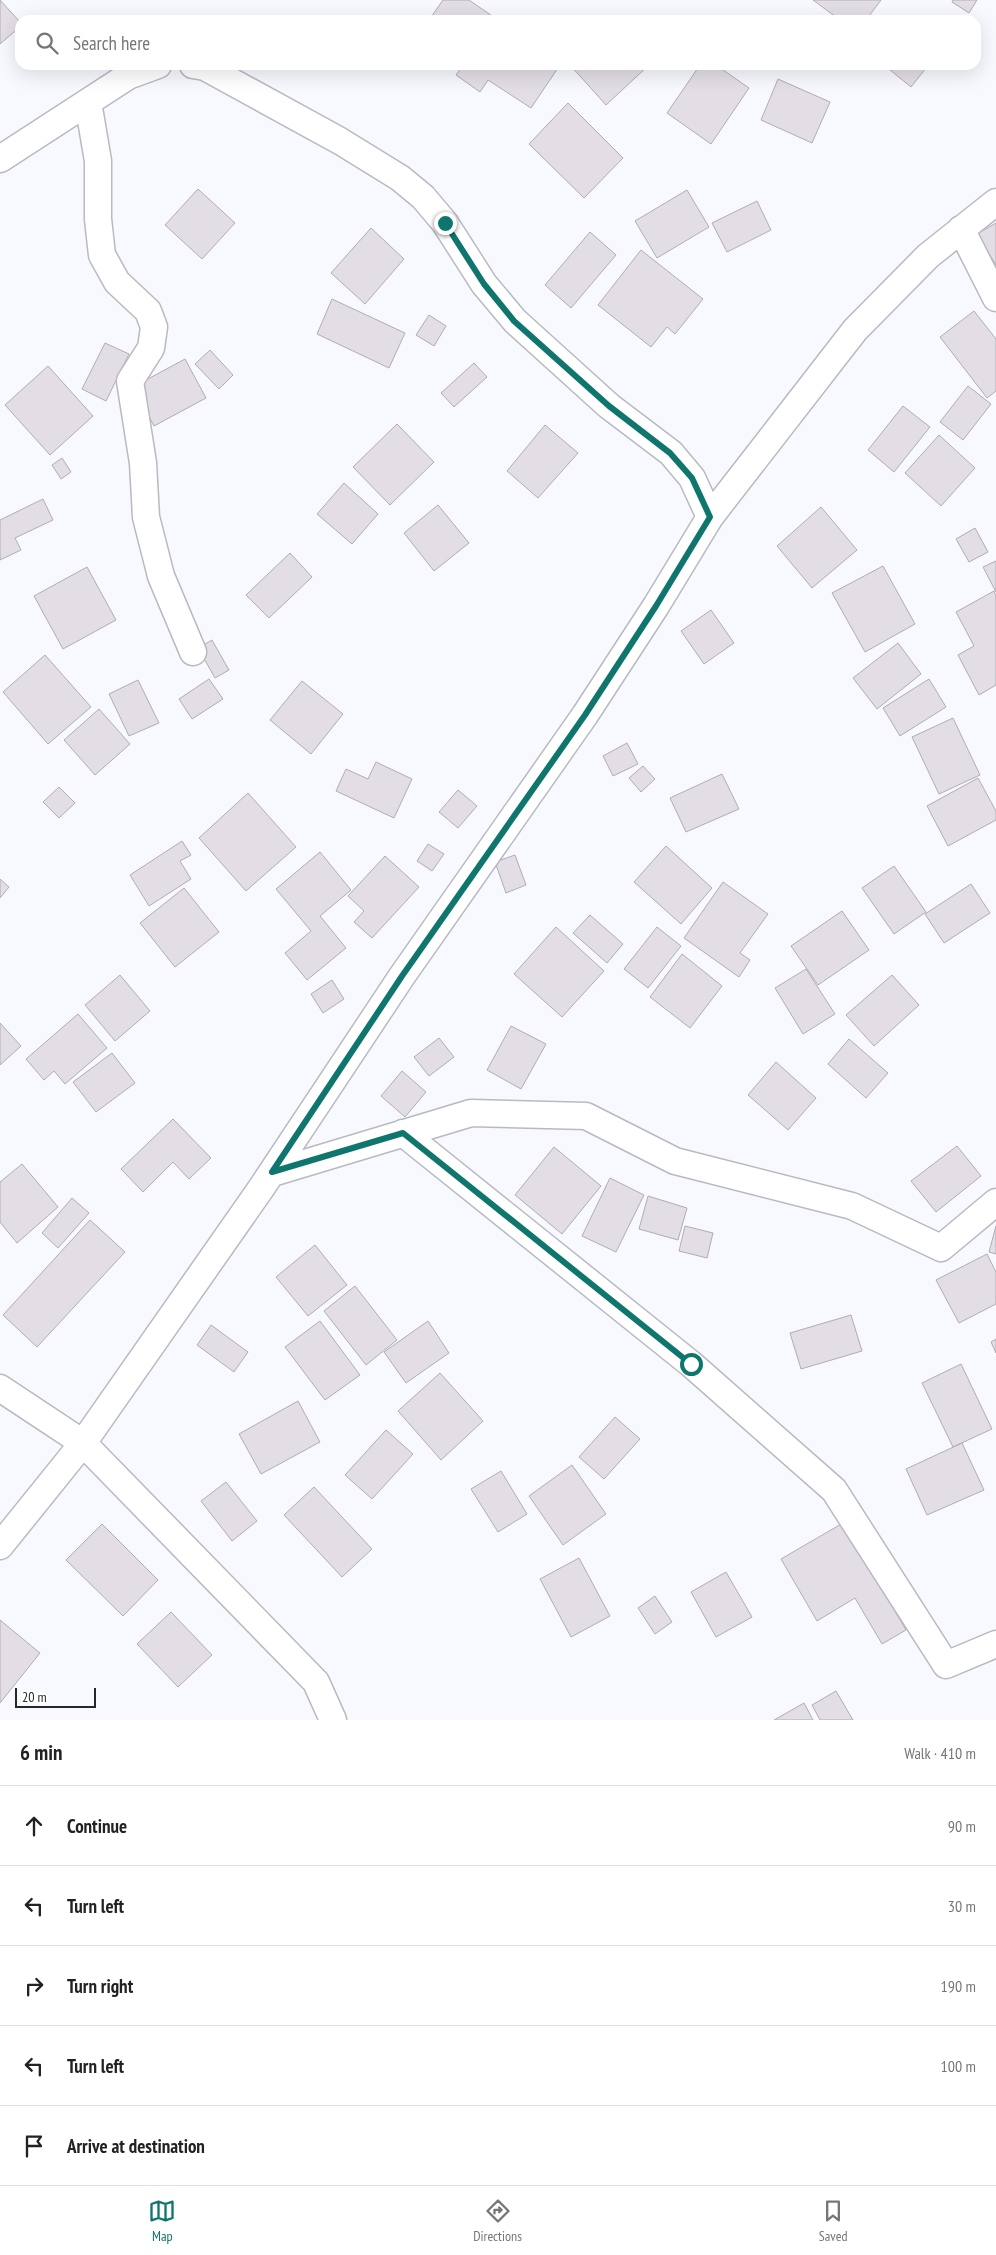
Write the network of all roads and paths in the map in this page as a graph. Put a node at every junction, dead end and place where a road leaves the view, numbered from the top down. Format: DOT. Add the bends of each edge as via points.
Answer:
graph roads {
  1 [pos="144,70"];
  2 [pos="210,70"];
  3 [pos="88,102"];
  4 [pos="0,159"];
  5 [pos="996,202"];
  6 [pos="961,230"];
  7 [pos="996,298"];
  8 [pos="710,517"];
  9 [pos="193,652"];
  10 [pos="403,1133"];
  11 [pos="272,1172"];
  12 [pos="996,1202"];
  13 [pos="0,1388"];
  14 [pos="83,1443"];
  15 [pos="0,1546"];
  16 [pos="996,1644"];
  17 [pos="333,1720"];
  1 -- 3 [label="street" via="128,76"];
  2 -- 8 [label="street" via="340,141 400,178 423,197 514,321 609,406 670,453 692,478"];
  3 -- 4 [label="street"];
  3 -- 9 [label="street" via="98,161 102,255 117,282 148,311 154,326 151,348 130,381 143,463 146,517 161,576"];
  5 -- 6 [label="street"];
  6 -- 7 [label="street"];
  6 -- 8 [label="street" via="928,256 855,330"];
  8 -- 11 [label="street" via="585,715 402,976"];
  10 -- 11 [label="street"];
  10 -- 12 [label="street" via="471,1113 586,1116 675,1161 852,1206 941,1248"];
  10 -- 16 [label="street" via="691,1364 834,1490 946,1665"];
  11 -- 14 [label="street"];
  13 -- 14 [label="street"];
  14 -- 15 [label="street"];
  14 -- 17 [label="street" via="316,1682"];
}
